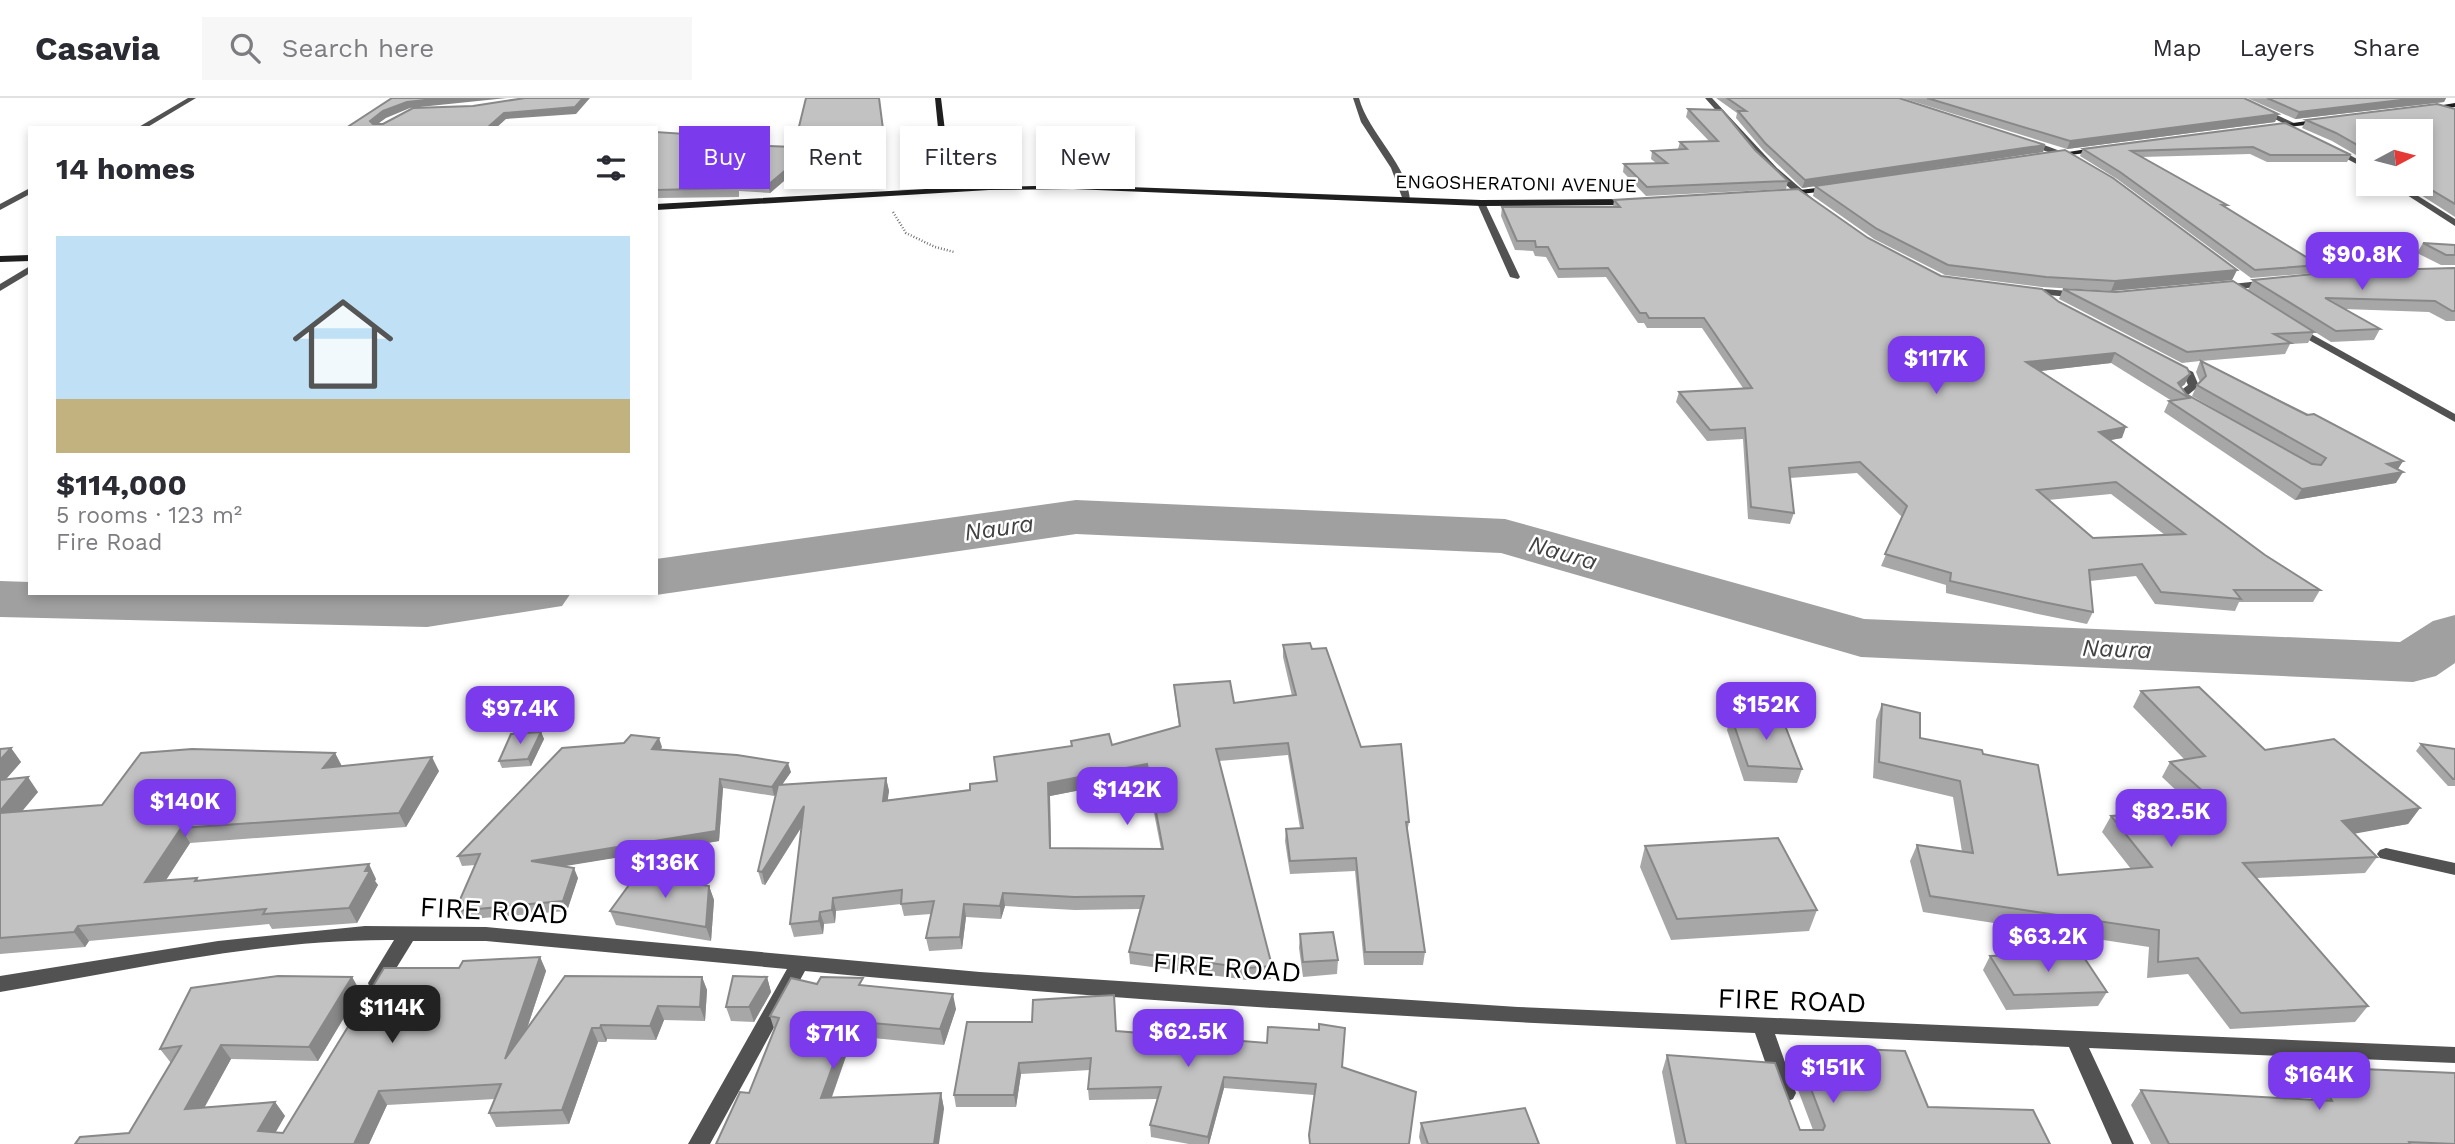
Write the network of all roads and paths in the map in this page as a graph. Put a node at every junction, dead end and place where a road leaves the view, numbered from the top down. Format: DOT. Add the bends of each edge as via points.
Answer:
graph roads {
  1 [pos="194,98"];
  2 [pos="938,98"];
  3 [pos="1356,98"];
  4 [pos="1708,98"];
  5 [pos="2235,98"];
  6 [pos="2455,105"];
  7 [pos="2455,113"];
  8 [pos="2335,119"];
  9 [pos="2288,124"];
  10 [pos="144,126"];
  11 [pos="2260,128"];
  12 [pos="2304,133"];
  13 [pos="2019,139"];
  14 [pos="2328,145"];
  15 [pos="2112,147"];
  16 [pos="2065,154"];
  17 [pos="2037,157"];
  18 [pos="2356,161"];
  19 [pos="2081,162"];
  20 [pos="1846,186"];
  21 [pos="948,190"];
  22 [pos="28,191"];
  23 [pos="1799,193"];
  24 [pos="875,194"];
  25 [pos="1772,195"];
  26 [pos="2412,196"];
  27 [pos="17,198"];
  28 [pos="28,198"];
  29 [pos="1407,200"];
  30 [pos="1639,202"];
  31 [pos="1481,203"];
  32 [pos="0,207"];
  33 [pos="658,207"];
  34 [pos="1820,209"];
  35 [pos="2455,223"];
  36 [pos="954,252"];
  37 [pos="28,258"];
  38 [pos="0,259"];
  39 [pos="28,270"];
  40 [pos="2231,274"];
  41 [pos="1515,277"];
  42 [pos="2274,283"];
  43 [pos="2249,285"];
  44 [pos="2232,287"];
  45 [pos="0,288"];
  46 [pos="2218,288"];
  47 [pos="2015,289"];
  48 [pos="2042,293"];
  49 [pos="2090,296"];
  50 [pos="2254,301"];
  51 [pos="2059,307"];
  52 [pos="2286,322"];
  53 [pos="2165,362"];
  54 [pos="2197,407"];
  55 [pos="2455,419"];
  56 [pos="2386,854"];
  57 [pos="2455,869"];
  58 [pos="408,933"];
  59 [pos="800,963"];
  60 [pos="0,984"];
  61 [pos="368,999"];
  62 [pos="1763,1027"];
  63 [pos="2076,1040"];
  64 [pos="2455,1055"];
  65 [pos="1795,1118"];
  66 [pos="699,1144"];
  67 [pos="2123,1144"];
  1 -- 10 [label="street"];
  2 -- 21 [label="street"];
  3 -- 29 [label="street"];
  4 -- 23 [label="street"];
  5 -- 9 [label="street"];
  6 -- 7 [label="street" via="2428,108"];
  8 -- 9 [label="street"];
  9 -- 11 [label="street"];
  9 -- 12 [label="street"];
  13 -- 16 [label="street"];
  14 -- 18 [label="street"];
  15 -- 16 [label="street"];
  16 -- 17 [label="street"];
  16 -- 19 [label="street"];
  20 -- 23 [label="street"];
  21 -- 24 [label="street, ENGOSHERATONI AVENUE"];
  21 -- 29 [label="street, ENGOSHERATONI AVENUE" via="1097,187"];
  22 -- 27 [label="street"];
  23 -- 25 [label="street"];
  23 -- 34 [label="street"];
  24 -- 33 [label="street, ENGOSHERATONI AVENUE"];
  24 -- 36 [label="path" via="906,233"];
  26 -- 35 [label="street"];
  27 -- 28 [label="street"];
  27 -- 32 [label="street"];
  29 -- 31 [label="street, ENGOSHERATONI AVENUE"];
  30 -- 31 [label="street, ENGOSHERATONI AVENUE"];
  31 -- 41 [label="street"];
  37 -- 38 [label="street"];
  39 -- 45 [label="street"];
  40 -- 43 [label="street"];
  42 -- 43 [label="street"];
  43 -- 44 [label="street"];
  44 -- 46 [label="street"];
  44 -- 50 [label="street"];
  47 -- 48 [label="street"];
  48 -- 49 [label="street"];
  48 -- 51 [label="street"];
  52 -- 55 [label="street"];
  53 -- 54 [label="street" via="2189,374 2194,386 2182,394"];
  56 -- 57 [label="street"];
  58 -- 59 [label="street, FIRE ROAD" via="550,939"];
  58 -- 60 [label="street, FIRE ROAD" via="218,948"];
  58 -- 61 [label="street"];
  59 -- 62 [label="street, FIRE ROAD" via="979,980"];
  59 -- 66 [label="street"];
  62 -- 63 [label="street, FIRE ROAD"];
  62 -- 65 [label="street"];
  63 -- 64 [label="street, FIRE ROAD"];
  63 -- 67 [label="street"];
}
